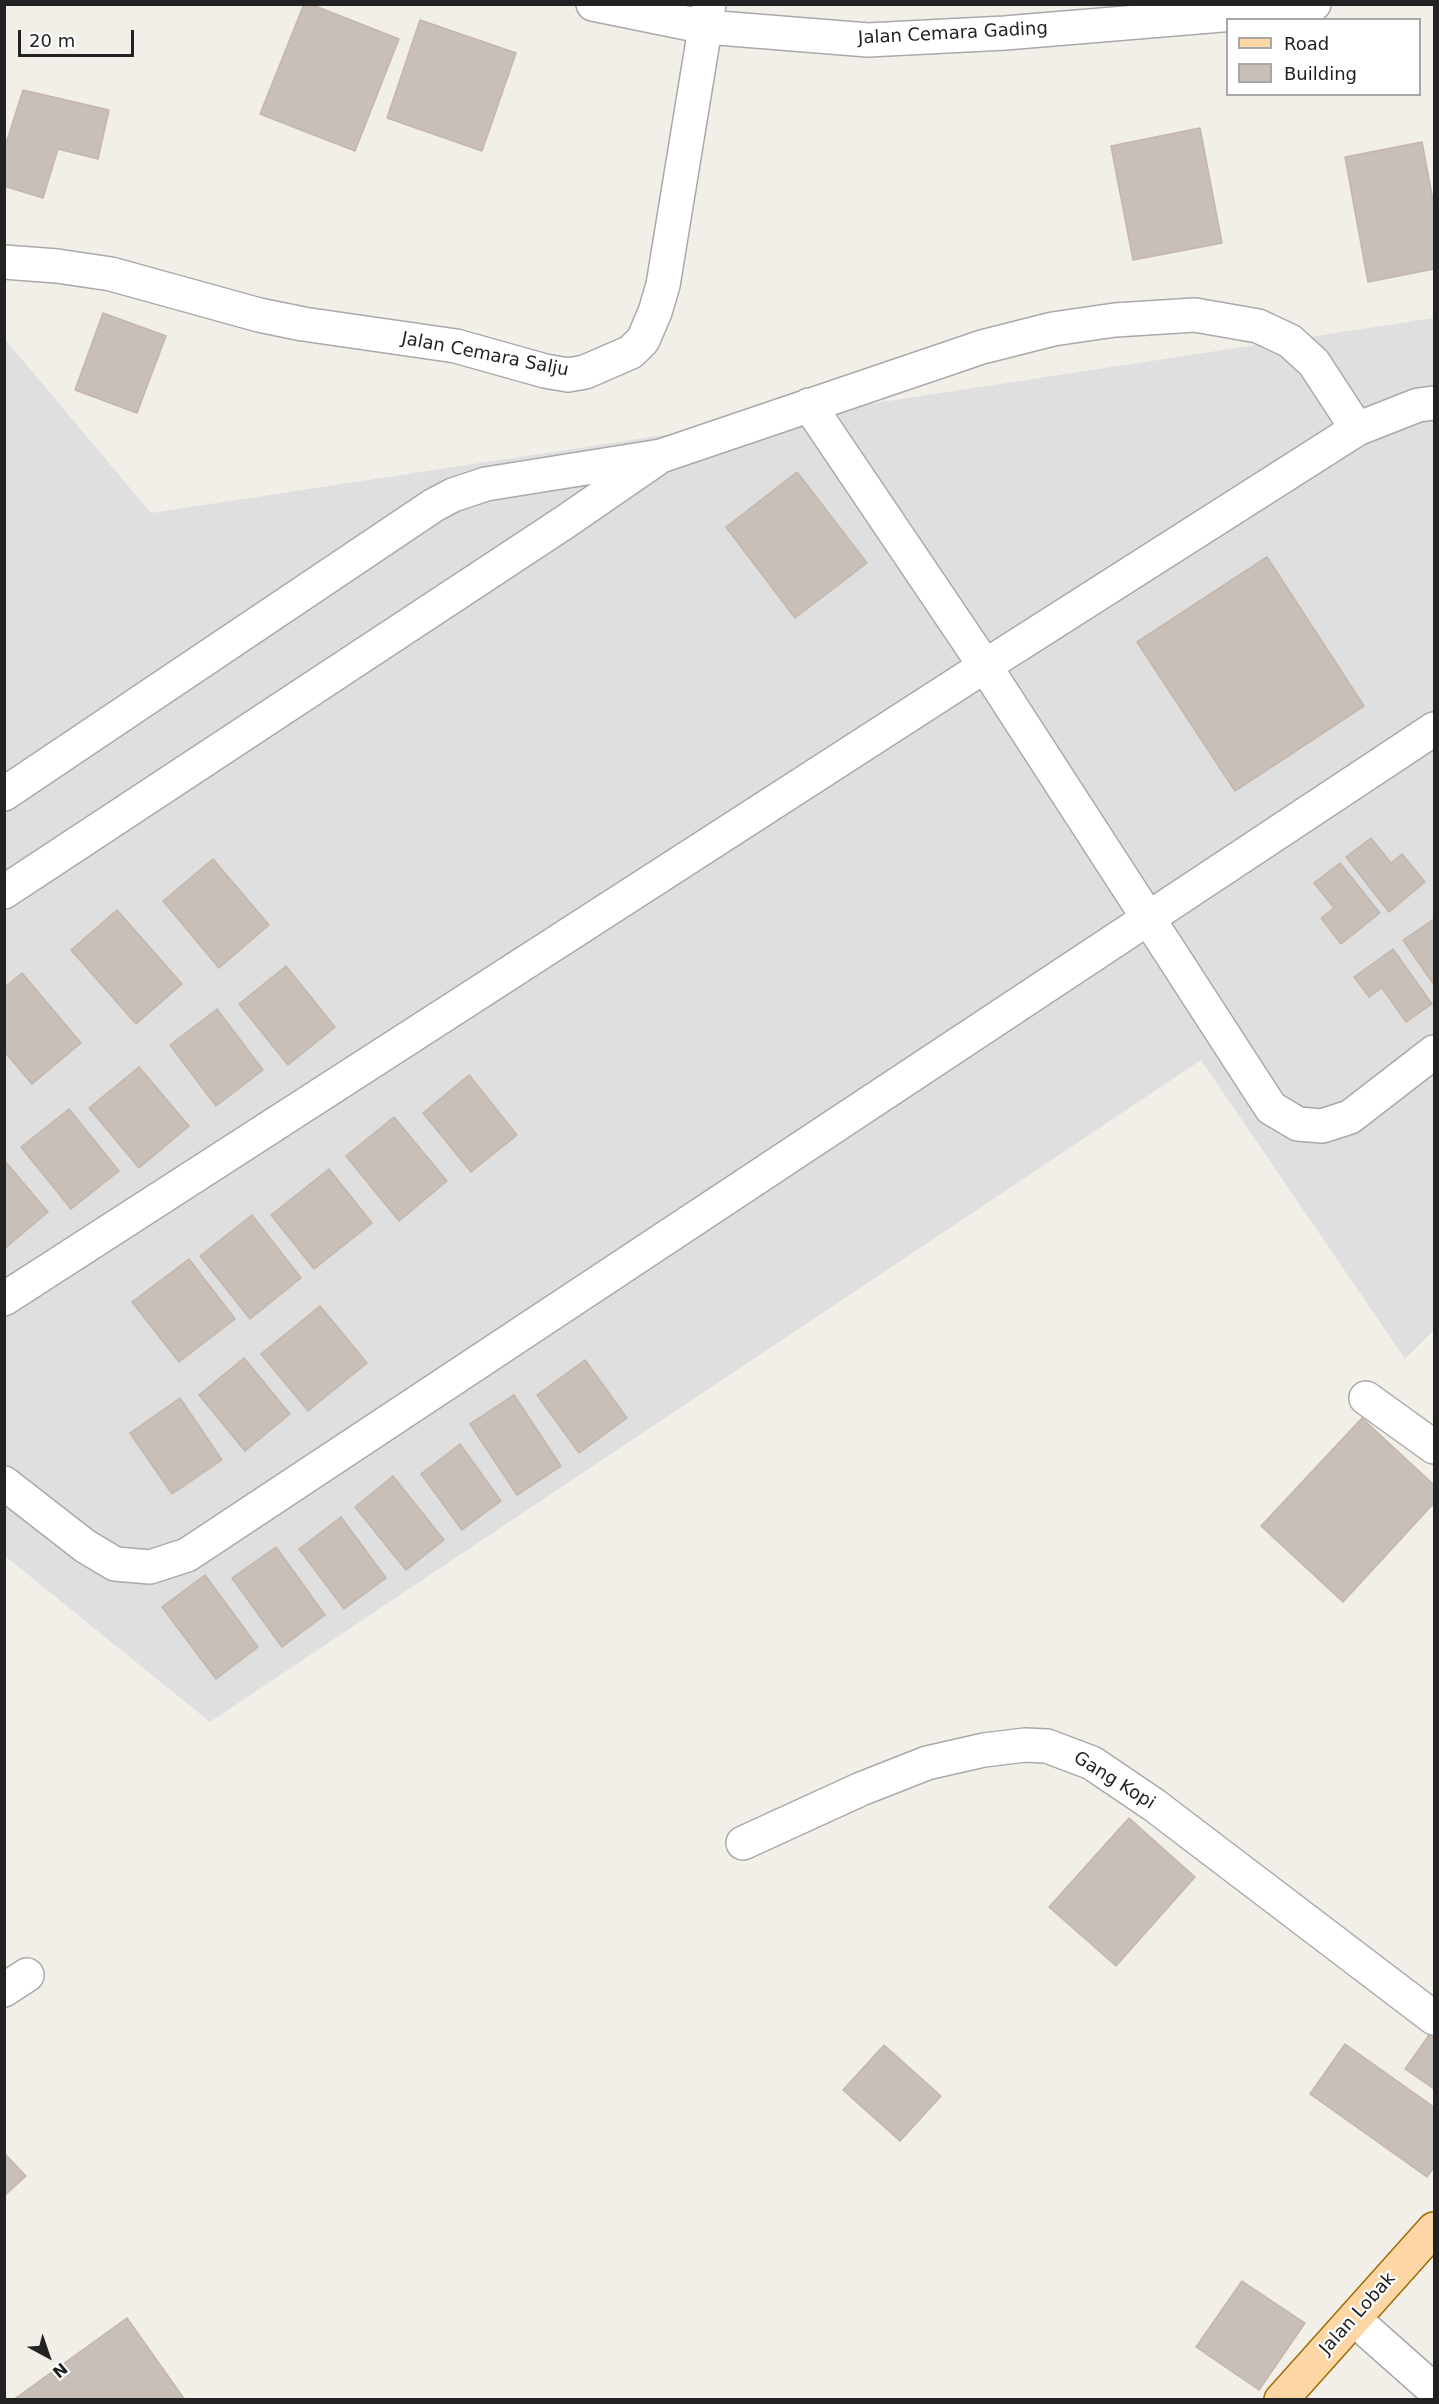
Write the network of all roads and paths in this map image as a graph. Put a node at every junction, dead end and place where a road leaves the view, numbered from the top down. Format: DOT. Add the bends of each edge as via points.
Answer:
graph roads {
  1 [pos="593,4"];
  2 [pos="1300,6"];
  3 [pos="707,16"];
  4 [pos="1005,19"];
  5 [pos="4,262"];
  6 [pos="1434,403"];
  7 [pos="809,405"];
  8 [pos="1357,429"];
  9 [pos="662,456"];
  10 [pos="985,666"];
  11 [pos="1434,729"];
  12 [pos="4,794"];
  13 [pos="4,892"];
  14 [pos="1147,918"];
  15 [pos="1434,1052"];
  16 [pos="4,1299"];
  17 [pos="1366,1398"];
  18 [pos="1434,1447"];
  19 [pos="4,1483"];
  20 [pos="743,1843"];
  21 [pos="1434,2018"];
  22 [pos="1434,2229"];
  23 [pos="1354,2319"];
  24 [pos="1434,2390"];
  25 [pos="1281,2400"];
  1 -- 3 [label="street, Jalan Cemara Gading"];
  2 -- 4 [label="street, Jalan Cemara Gading"];
  3 -- 4 [label="street, Jalan Cemara Gading" via="868,40"];
  3 -- 5 [label="street, Jalan Cemara Salju" via="663,285 655,312 643,340 631,352 585,372 568,375 545,371 456,346 259,315 111,274"];
  6 -- 8 [label="street" via="1418,405"];
  7 -- 8 [label="street" via="982,347 1053,329 1114,320 1196,315 1258,326 1290,341 1314,363"];
  7 -- 9 [label="street"];
  7 -- 10 [label="street"];
  8 -- 10 [label="street"];
  9 -- 12 [label="street" via="486,484 453,495"];
  9 -- 13 [label="street"];
  10 -- 14 [label="street"];
  10 -- 16 [label="street"];
  11 -- 14 [label="street"];
  14 -- 15 [label="street" via="1271,1108 1298,1124 1322,1126 1350,1117"];
  14 -- 19 [label="street" via="187,1555 150,1567 115,1564 85,1546"];
  17 -- 18 [label="street"];
  20 -- 21 [label="street, Gang Kopi" via="927,1763 984,1750 1047,1746 1092,1763 1154,1805"];
  22 -- 23 [label="main road, Jalan Lobak"];
  23 -- 24 [label="street"];
  23 -- 25 [label="main road, Jalan Lobak"];
}
